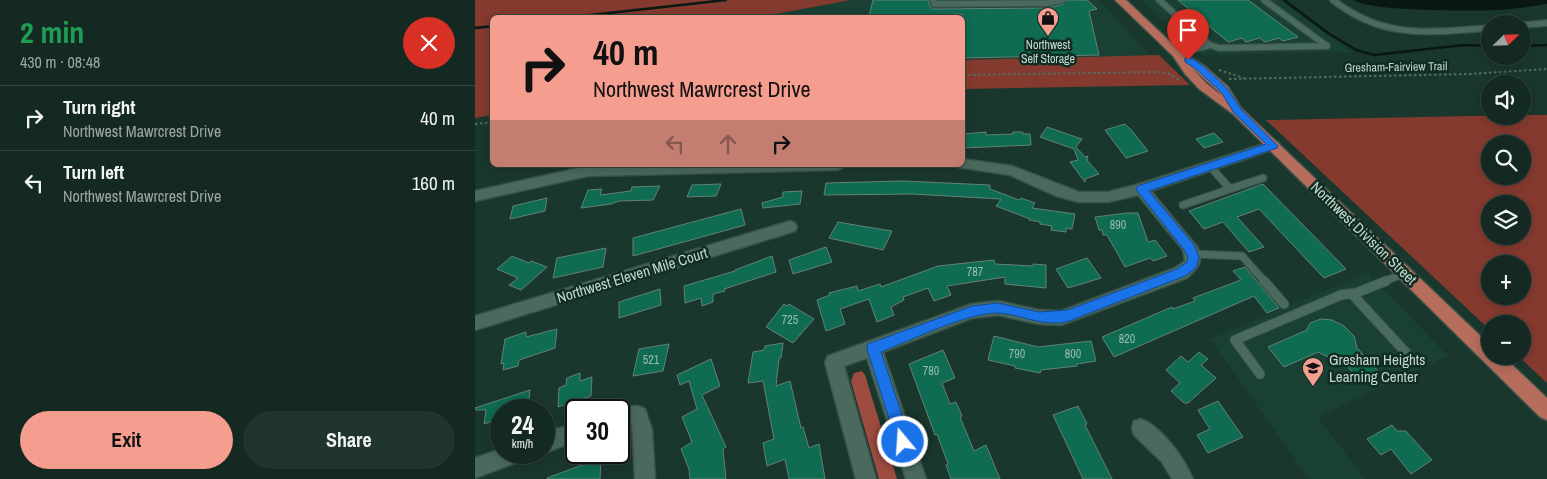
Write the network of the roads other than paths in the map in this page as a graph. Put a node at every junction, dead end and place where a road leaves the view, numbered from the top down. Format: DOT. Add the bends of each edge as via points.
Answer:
graph roads {
  1 [pos="933,0"];
  2 [pos="1061,0"];
  3 [pos="1120,0"];
  4 [pos="1159,0"];
  5 [pos="1265,0"];
  6 [pos="1333,0"];
  7 [pos="1547,23"];
  8 [pos="1531,24"];
  9 [pos="1481,28"];
  10 [pos="1210,45"];
  11 [pos="1177,54"];
  12 [pos="1237,111"];
  13 [pos="1273,146"];
  14 [pos="965,164"];
  15 [pos="1209,166"];
  16 [pos="754,167"];
  17 [pos="1263,178"];
  18 [pos="1141,189"];
  19 [pos="1230,189"];
  20 [pos="475,196"];
  21 [pos="1183,205"];
  22 [pos="790,227"];
  23 [pos="1192,254"];
  24 [pos="1405,273"];
  25 [pos="1352,294"];
  26 [pos="1284,304"];
  27 [pos="475,323"];
  28 [pos="1481,347"];
  29 [pos="873,349"];
  30 [pos="1409,356"];
  31 [pos="1499,365"];
  32 [pos="1260,374"];
  33 [pos="1547,411"];
  34 [pos="630,415"];
  35 [pos="1141,428"];
  36 [pos="490,463"];
  37 [pos="475,468"];
  38 [pos="645,479"];
  39 [pos="866,479"];
  40 [pos="916,479"];
  41 [pos="1183,479"];
  1 -- 2 [label="lane" via="934,4 997,4"];
  3 -- 11 [label="main road, Northwest Division Street"];
  4 -- 10 [label="lane"];
  5 -- 10 [label="lane" via="1327,46 1219,48"];
  6 -- 9 [label="lane" via="1346,13 1382,28 1412,32"];
  7 -- 8 [label="lane"];
  10 -- 11 [label="lane"];
  11 -- 12 [label="main road, Northwest Division Street" via="1186,70 1210,94"];
  11 -- 12 [label="main road, Northwest Division Street" via="1199,67 1224,90"];
  12 -- 13 [label="main road, Northwest Division Street"];
  13 -- 15 [label="street"];
  13 -- 24 [label="main road, Northwest Division Street"];
  14 -- 18 [label="street" via="1033,172 1061,192 1079,197 1108,197"];
  15 -- 18 [label="street"];
  15 -- 19 [label="lane"];
  16 -- 20 [label="street" via="588,171"];
  17 -- 19 [label="lane"];
  18 -- 23 [label="street"];
  19 -- 21 [label="lane"];
  22 -- 27 [label="street, Northwest Eleven Mile Court"];
  23 -- 26 [label="lane" via="1242,256"];
  23 -- 29 [label="street" via="1192,264 1181,273 1069,316 1039,317 998,308 972,311"];
  24 -- 25 [label="lane"];
  24 -- 28 [label="main road, Northwest Division Street"];
  25 -- 30 [label="lane"];
  25 -- 32 [label="lane" via="1341,295 1235,340"];
  29 -- 39 [label="street" via="834,362"];
  29 -- 40 [label="street"];
  31 -- 33 [label="main road, Northwest Division Street"];
  34 -- 38 [label="street" via="638,415 643,430"];
  35 -- 41 [label="street" via="1169,455"];
  36 -- 37 [label="street"];
}
